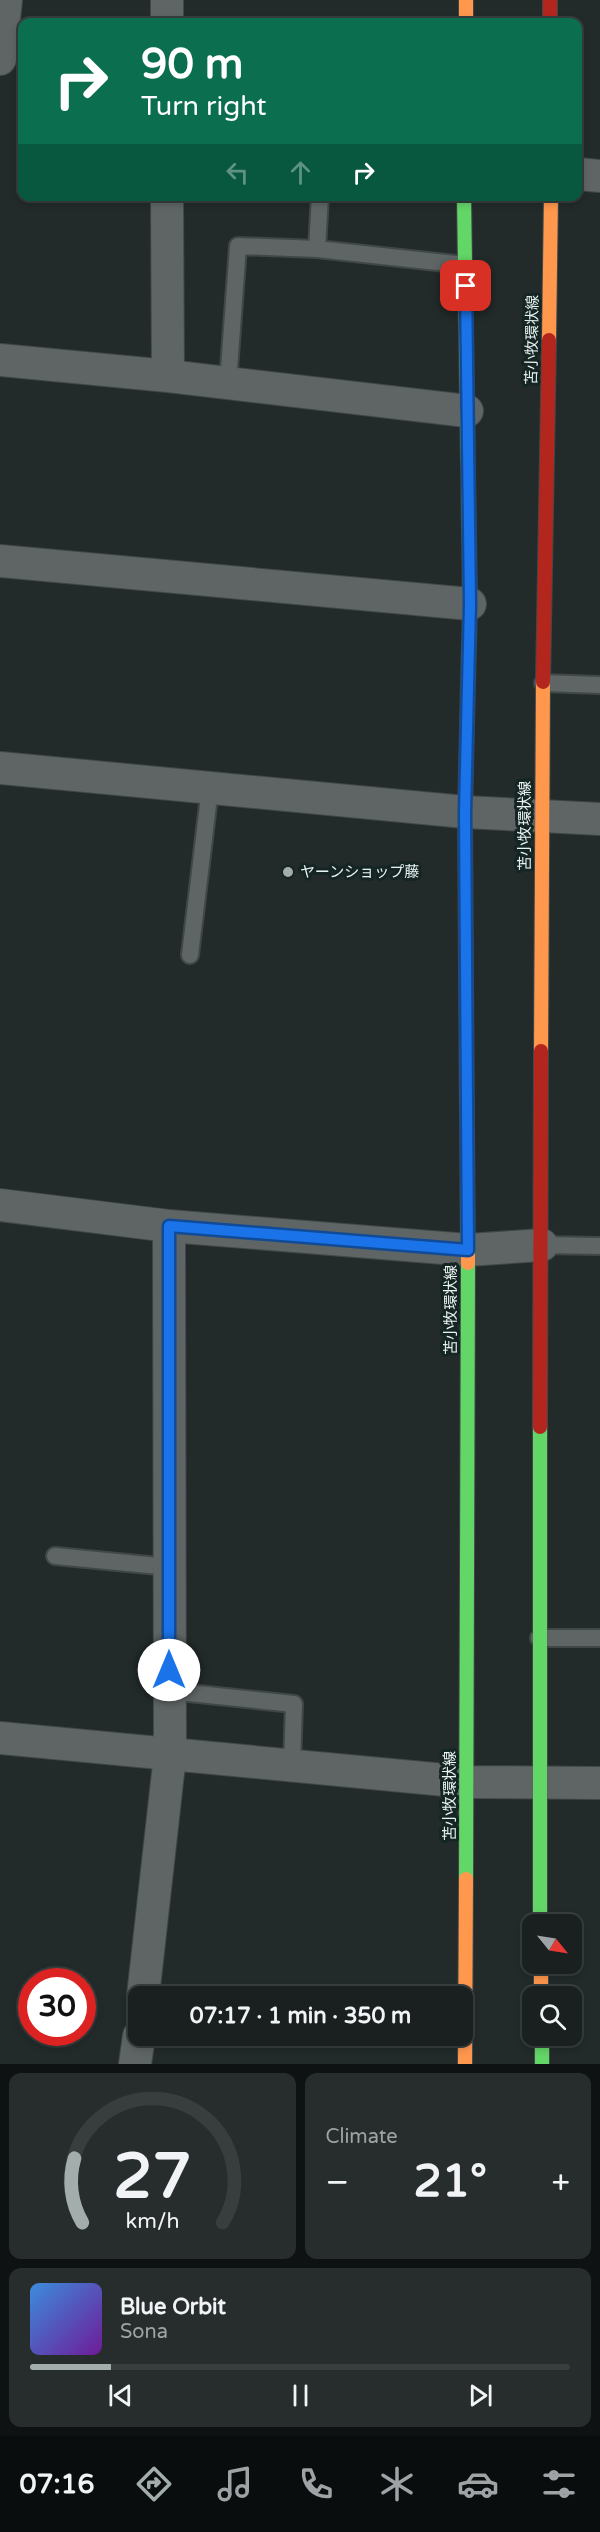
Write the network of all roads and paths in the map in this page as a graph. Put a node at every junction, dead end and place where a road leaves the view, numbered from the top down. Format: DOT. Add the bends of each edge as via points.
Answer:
graph roads {
  1 [pos="6,0"];
  2 [pos="167,0"];
  3 [pos="466,0"];
  4 [pos="550,0"];
  5 [pos="167,18"];
  6 [pos="466,18"];
  7 [pos="550,18"];
  8 [pos="0,59"];
  9 [pos="582,174"];
  10 [pos="600,176"];
  11 [pos="167,201"];
  12 [pos="320,201"];
  13 [pos="464,201"];
  14 [pos="551,201"];
  15 [pos="317,249"];
  16 [pos="465,265"];
  17 [pos="0,360"];
  18 [pos="168,376"];
  19 [pos="228,383"];
  20 [pos="467,411"];
  21 [pos="0,561"];
  22 [pos="470,604"];
  23 [pos="543,683"];
  24 [pos="600,685"];
  25 [pos="0,768"];
  26 [pos="210,788"];
  27 [pos="465,812"];
  28 [pos="541,815"];
  29 [pos="600,819"];
  30 [pos="190,954"];
  31 [pos="0,1205"];
  32 [pos="169,1226"];
  33 [pos="542,1245"];
  34 [pos="600,1246"];
  35 [pos="468,1250"];
  36 [pos="55,1556"];
  37 [pos="169,1567"];
  38 [pos="539,1638"];
  39 [pos="600,1638"];
  40 [pos="169,1691"];
  41 [pos="0,1738"];
  42 [pos="170,1755"];
  43 [pos="292,1766"];
  44 [pos="466,1782"];
  45 [pos="600,1783"];
  46 [pos="539,1784"];
  47 [pos="540,1914"];
  48 [pos="144,1986"];
  49 [pos="138,2046"];
  50 [pos="542,2046"];
  51 [pos="135,2064"];
  52 [pos="465,2064"];
  53 [pos="542,2064"];
  1 -- 8 [label="street"];
  2 -- 5 [label="street"];
  3 -- 6 [label="main road"];
  4 -- 7 [label="main road"];
  9 -- 10 [label="street"];
  11 -- 18 [label="street"];
  12 -- 15 [label="lane"];
  13 -- 16 [label="main road, 苫小牧環状線"];
  14 -- 23 [label="main road, 苫小牧環状線"];
  15 -- 16 [label="lane"];
  15 -- 19 [label="lane" via="238,246"];
  16 -- 20 [label="main road, 苫小牧環状線"];
  17 -- 18 [label="street"];
  18 -- 19 [label="street"];
  19 -- 20 [label="street"];
  20 -- 22 [label="main road, 苫小牧環状線"];
  21 -- 22 [label="street"];
  22 -- 27 [label="main road, 苫小牧環状線"];
  23 -- 24 [label="lane"];
  23 -- 28 [label="main road, 苫小牧環状線"];
  25 -- 26 [label="street"];
  26 -- 27 [label="street"];
  26 -- 30 [label="lane"];
  27 -- 28 [label="street"];
  27 -- 35 [label="main road, 苫小牧環状線"];
  28 -- 29 [label="street"];
  28 -- 33 [label="main road, 苫小牧環状線"];
  31 -- 32 [label="street"];
  32 -- 35 [label="street"];
  32 -- 37 [label="street"];
  33 -- 34 [label="lane"];
  33 -- 35 [label="street"];
  33 -- 38 [label="main road, 苫小牧環状線"];
  35 -- 44 [label="main road, 苫小牧環状線"];
  36 -- 37 [label="lane"];
  37 -- 40 [label="street"];
  38 -- 39 [label="lane"];
  38 -- 46 [label="main road, 苫小牧環状線"];
  40 -- 42 [label="street"];
  40 -- 43 [label="lane" via="294,1704"];
  41 -- 42 [label="street"];
  42 -- 43 [label="street"];
  42 -- 48 [label="street"];
  43 -- 44 [label="street"];
  44 -- 46 [label="street"];
  44 -- 52 [label="main road, 苫小牧環状線"];
  45 -- 46 [label="street"];
  46 -- 47 [label="main road, 苫小牧環状線"];
  49 -- 51 [label="street"];
  50 -- 53 [label="main road"];
}
